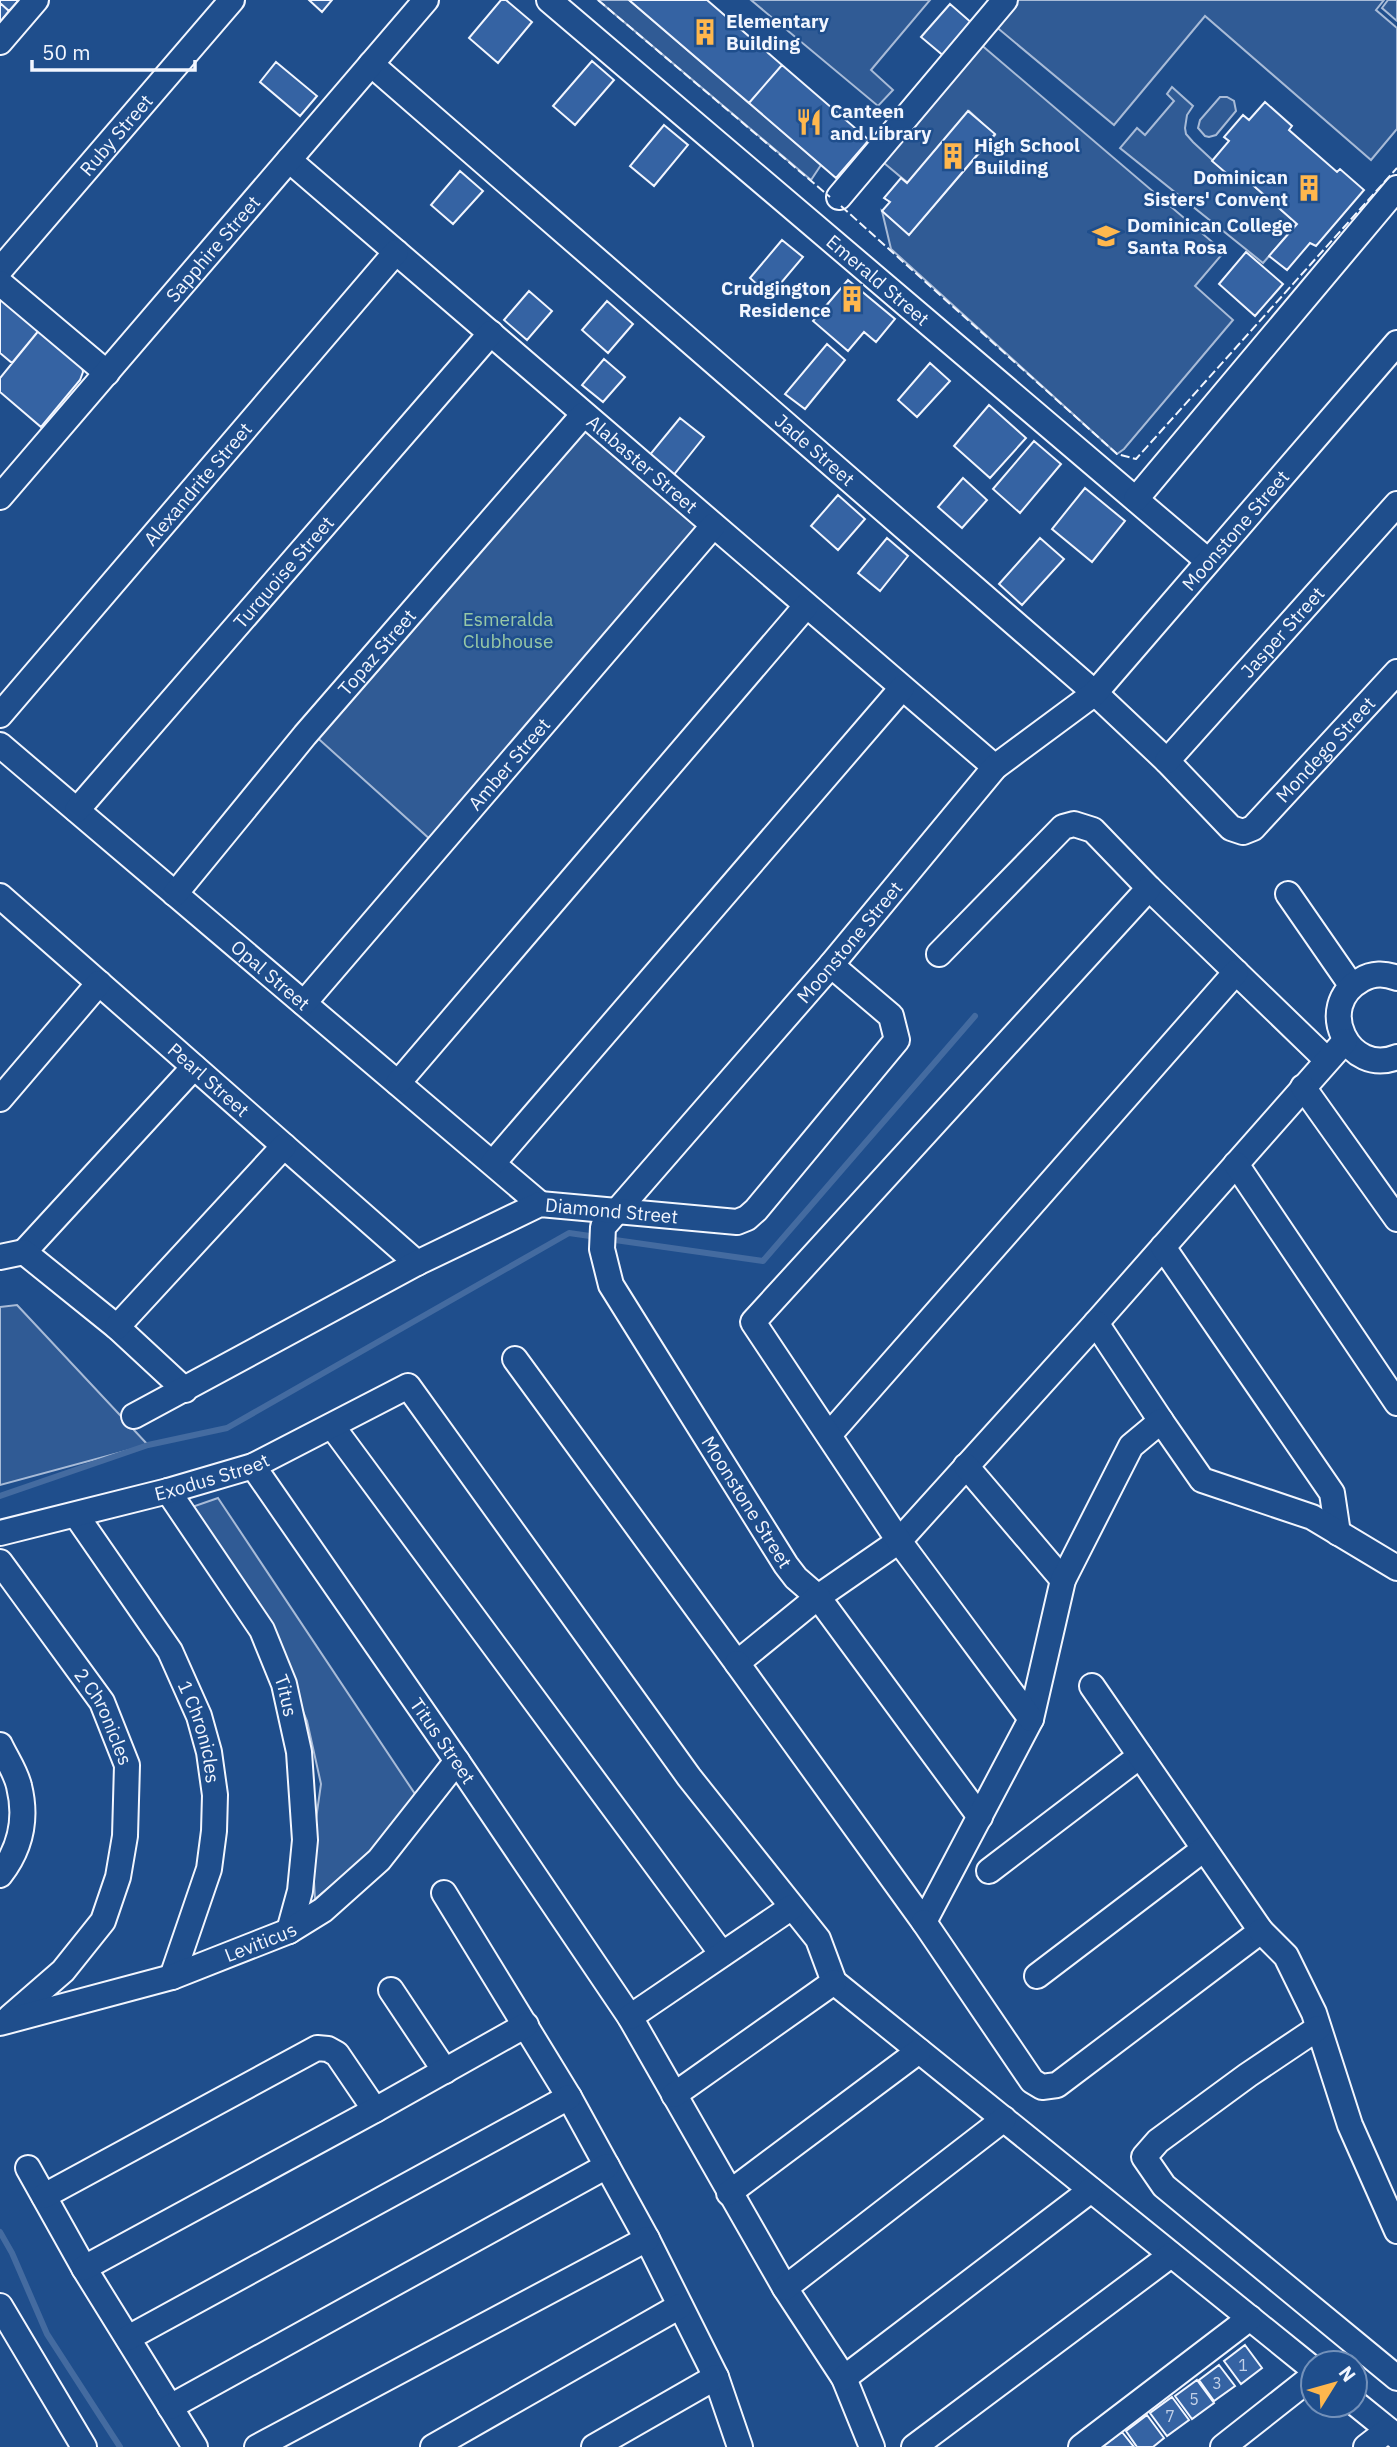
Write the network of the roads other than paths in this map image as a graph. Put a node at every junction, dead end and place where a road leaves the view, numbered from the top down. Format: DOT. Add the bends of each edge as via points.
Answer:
graph roads {
  1 [pos="36,0"];
  2 [pos="232,0"];
  3 [pos="426,0"];
  4 [pos="549,0"];
  5 [pos="1005,0"];
  6 [pos="0,42"];
  7 [pos="371,64"];
  8 [pos="289,160"];
  9 [pos="1397,188"];
  10 [pos="839,197"];
  11 [pos="396,252"];
  12 [pos="0,270"];
  13 [pos="0,283"];
  14 [pos="491,333"];
  15 [pos="1397,343"];
  16 [pos="107,373"];
  17 [pos="583,415"];
  18 [pos="0,498"];
  19 [pos="1136,499"];
  20 [pos="1397,504"];
  21 [pos="713,526"];
  22 [pos="1208,561"];
  23 [pos="806,606"];
  24 [pos="1397,672"];
  25 [pos="902,688"];
  26 [pos="1095,693"];
  27 [pos="0,715"];
  28 [pos="0,746"];
  29 [pos="1167,761"];
  30 [pos="995,767"];
  31 [pos="77,810"];
  32 [pos="1253,828"];
  33 [pos="1149,888"];
  34 [pos="175,894"];
  35 [pos="1288,894"];
  36 [pos="1,899"];
  37 [pos="939,954"];
  38 [pos="831,965"];
  39 [pos="1237,972"];
  40 [pos="1397,978"];
  41 [pos="99,983"];
  42 [pos="1352,985"];
  43 [pos="304,1003"];
  44 [pos="1345,1041"];
  45 [pos="1397,1057"];
  46 [pos="1327,1060"];
  47 [pos="194,1067"];
  48 [pos="398,1083"];
  49 [pos="1303,1087"];
  50 [pos="0,1099"];
  51 [pos="284,1146"];
  52 [pos="493,1163"];
  53 [pos="1236,1164"];
  54 [pos="540,1204"];
  55 [pos="617,1211"];
  56 [pos="1397,1219"];
  57 [pos="1163,1247"];
  58 [pos="24,1252"];
  59 [pos="0,1257"];
  60 [pos="417,1263"];
  61 [pos="1096,1323"];
  62 [pos="117,1326"];
  63 [pos="515,1359"];
  64 [pos="185,1390"];
  65 [pos="1397,1403"];
  66 [pos="134,1416"];
  67 [pos="1161,1421"];
  68 [pos="332,1426"];
  69 [pos="829,1435"];
  70 [pos="253,1465"];
  71 [pos="966,1466"];
  72 [pos="168,1491"];
  73 [pos="76,1515"];
  74 [pos="1338,1532"];
  75 [pos="0,1533"];
  76 [pos="898,1541"];
  77 [pos="0,1562"];
  78 [pos="1397,1568"];
  79 [pos="1063,1580"];
  80 [pos="818,1597"];
  81 [pos="737,1663"];
  82 [pos="1092,1686"];
  83 [pos="1031,1719"];
  84 [pos="0,1745"];
  85 [pos="1140,1756"];
  86 [pos="457,1761"];
  87 [pos="980,1817"];
  88 [pos="1204,1849"];
  89 [pos="989,1871"];
  90 [pos="0,1875"];
  91 [pos="444,1893"];
  92 [pos="792,1907"];
  93 [pos="924,1922"];
  94 [pos="289,1931"];
  95 [pos="1261,1931"];
  96 [pos="722,1954"];
  97 [pos="1037,1976"];
  98 [pos="172,1977"];
  99 [pos="834,1982"];
  100 [pos="391,1990"];
  101 [pos="630,2017"];
  102 [pos="2,2022"];
  103 [pos="526,2025"];
  104 [pos="1318,2028"];
  105 [pos="919,2051"];
  106 [pos="444,2071"];
  107 [pos="674,2095"];
  108 [pos="569,2097"];
  109 [pos="375,2110"];
  110 [pos="1004,2119"];
  111 [pos="607,2166"];
  112 [pos="28,2168"];
  113 [pos="1091,2190"];
  114 [pos="729,2193"];
  115 [pos="44,2196"];
  116 [pos="1397,2231"];
  117 [pos="647,2239"];
  118 [pos="1171,2255"];
  119 [pos="84,2268"];
  120 [pos="785,2288"];
  121 [pos="0,2306"];
  122 [pos="680,2306"];
  123 [pos="1250,2318"];
  124 [pos="128,2338"];
  125 [pos="1299,2358"];
  126 [pos="716,2377"];
  127 [pos="844,2378"];
  128 [pos="1397,2378"];
  129 [pos="1299,2387"];
  130 [pos="170,2407"];
  131 [pos="1369,2414"];
  132 [pos="1393,2434"];
  133 [pos="84,2447"];
  134 [pos="195,2447"];
  135 [pos="257,2447"];
  136 [pos="433,2447"];
  137 [pos="594,2447"];
  138 [pos="740,2447"];
  139 [pos="872,2447"];
  140 [pos="914,2447"];
  141 [pos="1081,2447"];
  142 [pos="1223,2447"];
  143 [pos="1366,2447"];
  1 -- 6 [label="street"];
  2 -- 12 [label="street, Ruby Street"];
  3 -- 7 [label="street, Sapphire Street"];
  4 -- 19 [label="street, Emerald Street"];
  5 -- 10 [label="street"];
  7 -- 8 [label="street, Sapphire Street"];
  7 -- 26 [label="street, Jade Street"];
  8 -- 11 [label="street, Alabaster Street"];
  8 -- 16 [label="street, Sapphire Street"];
  9 -- 19 [label="street"];
  11 -- 14 [label="street, Alabaster Street"];
  11 -- 27 [label="street, Alexandrite Street"];
  13 -- 16 [label="street"];
  14 -- 17 [label="street, Alabaster Street"];
  14 -- 31 [label="street, Turquoise Street"];
  15 -- 22 [label="street, Moonstone Street"];
  16 -- 18 [label="street, Sapphire Street"];
  17 -- 21 [label="street, Alabaster Street"];
  17 -- 34 [label="street, Topaz Street" via="305,735"];
  19 -- 22 [label="street, Emerald Street"];
  20 -- 29 [label="street, Jasper Street"];
  21 -- 23 [label="street, Alabaster Street"];
  21 -- 43 [label="street, Amber Street"];
  22 -- 26 [label="street, Moonstone Street"];
  23 -- 25 [label="street, Alabaster Street"];
  23 -- 48 [label="street"];
  24 -- 32 [label="street, Mondego Street"];
  25 -- 30 [label="street, Alabaster Street"];
  25 -- 52 [label="street"];
  26 -- 29 [label="street, Jade Street"];
  26 -- 30 [label="street, Moonstone Street"];
  28 -- 31 [label="street, Opal Street"];
  29 -- 32 [label="street, Jade Street" via="1231,828 1243,832"];
  30 -- 38 [label="street, Moonstone Street"];
  31 -- 34 [label="street, Opal Street"];
  33 -- 37 [label="street" via="1093,830 1074,824 1063,827"];
  33 -- 39 [label="street"];
  33 -- 69 [label="street" via="753,1322"];
  34 -- 43 [label="street, Opal Street"];
  35 -- 42 [label="street"];
  36 -- 41 [label="street, Pearl Street"];
  38 -- 55 [label="street, Moonstone Street"];
  38 -- 55 [label="street, Diamond Street" via="891,1016 897,1040 756,1210 737,1222"];
  39 -- 46 [label="street"];
  39 -- 69 [label="street"];
  40 -- 42 [label="street" via="1368,975"];
  41 -- 47 [label="street, Pearl Street"];
  41 -- 50 [label="street"];
  42 -- 44 [label="street" via="1340,1002 1338,1022"];
  43 -- 48 [label="street, Opal Street"];
  44 -- 45 [label="street" via="1363,1057 1387,1061"];
  44 -- 46 [label="street"];
  46 -- 49 [label="street"];
  47 -- 51 [label="street, Pearl Street"];
  47 -- 58 [label="street"];
  48 -- 52 [label="street, Opal Street"];
  49 -- 53 [label="street"];
  49 -- 56 [label="street"];
  51 -- 60 [label="street, Pearl Street"];
  51 -- 62 [label="street"];
  52 -- 54 [label="street, Opal Street"];
  53 -- 57 [label="street"];
  53 -- 65 [label="street"];
  54 -- 55 [label="street, Diamond Street"];
  54 -- 60 [label="street, Diamond Street"];
  55 -- 80 [label="street, Moonstone Street" via="603,1227 602,1249 611,1284 786,1565"];
  57 -- 61 [label="street"];
  57 -- 74 [label="street" via="1332,1493"];
  58 -- 59 [label="street"];
  58 -- 62 [label="street"];
  60 -- 64 [label="street, Diamond Street"];
  61 -- 67 [label="street"];
  61 -- 71 [label="street"];
  62 -- 64 [label="street"];
  63 -- 81 [label="street"];
  64 -- 66 [label="street, Diamond Street"];
  67 -- 74 [label="street" via="1202,1480 1312,1517"];
  67 -- 79 [label="street" via="1131,1446"];
  68 -- 70 [label="street, Exodus Street"];
  68 -- 92 [label="street, Exodus Street" via="408,1386 689,1777"];
  68 -- 96 [label="street"];
  69 -- 76 [label="street"];
  70 -- 72 [label="street, Exodus Street"];
  70 -- 86 [label="street, Titus Street"];
  71 -- 76 [label="street"];
  71 -- 79 [label="street"];
  72 -- 73 [label="street, Exodus Street"];
  72 -- 94 [label="street, Titus" via="262,1630 284,1684 299,1752 305,1840 300,1891"];
  73 -- 75 [label="street, Exodus Street"];
  73 -- 98 [label="street, 1 Chronicles" via="170,1651 199,1716 209,1752 215,1831 209,1869"];
  74 -- 78 [label="street"];
  76 -- 80 [label="street"];
  76 -- 83 [label="street"];
  77 -- 102 [label="street, 2 Chronicles" via="102,1702 127,1765 125,1836 103,1921 63,1971"];
  79 -- 83 [label="street"];
  80 -- 81 [label="street"];
  80 -- 87 [label="street, Moonstone Street"];
  81 -- 93 [label="street"];
  82 -- 85 [label="street"];
  83 -- 87 [label="street"];
  84 -- 90 [label="street" via="19,1784 23,1826"];
  85 -- 88 [label="street"];
  85 -- 89 [label="street"];
  86 -- 94 [label="street, Leviticus" via="379,1860 323,1910"];
  86 -- 101 [label="street, Titus Street"];
  87 -- 93 [label="street"];
  88 -- 95 [label="street"];
  88 -- 97 [label="street"];
  91 -- 103 [label="street"];
  92 -- 96 [label="street"];
  92 -- 99 [label="street" via="818,1940"];
  93 -- 95 [label="street" via="1032,2081 1042,2087 1057,2085"];
  94 -- 98 [label="street, Leviticus"];
  95 -- 104 [label="street" via="1286,1956"];
  96 -- 101 [label="street"];
  98 -- 102 [label="street, Leviticus"];
  99 -- 105 [label="street"];
  99 -- 107 [label="street"];
  100 -- 106 [label="street"];
  101 -- 107 [label="street, Titus Street"];
  103 -- 106 [label="street"];
  103 -- 108 [label="street"];
  104 -- 116 [label="street" via="1350,2125"];
  104 -- 128 [label="street" via="1248,2075 1144,2157 1164,2186"];
  105 -- 110 [label="street"];
  105 -- 114 [label="street"];
  106 -- 109 [label="street"];
  107 -- 114 [label="street, Titus Street"];
  108 -- 111 [label="street"];
  108 -- 124 [label="street"];
  109 -- 115 [label="street" via="337,2054 317,2048"];
  109 -- 119 [label="street"];
  110 -- 113 [label="street"];
  110 -- 120 [label="street"];
  111 -- 117 [label="street"];
  111 -- 130 [label="street"];
  112 -- 115 [label="street"];
  113 -- 118 [label="street"];
  113 -- 127 [label="street"];
  114 -- 120 [label="street, Titus Street"];
  115 -- 119 [label="street"];
  117 -- 122 [label="street"];
  117 -- 135 [label="street"];
  118 -- 123 [label="street"];
  118 -- 140 [label="street"];
  119 -- 124 [label="street"];
  120 -- 127 [label="street, Titus Street"];
  121 -- 133 [label="street"];
  122 -- 126 [label="street"];
  122 -- 136 [label="street"];
  123 -- 125 [label="street"];
  123 -- 141 [label="street"];
  124 -- 130 [label="street"];
  126 -- 137 [label="street"];
  126 -- 138 [label="street"];
  127 -- 139 [label="street, Titus Street"];
  129 -- 142 [label="street"];
  130 -- 134 [label="street"];
  131 -- 132 [label="street"];
  132 -- 143 [label="street"];
}
